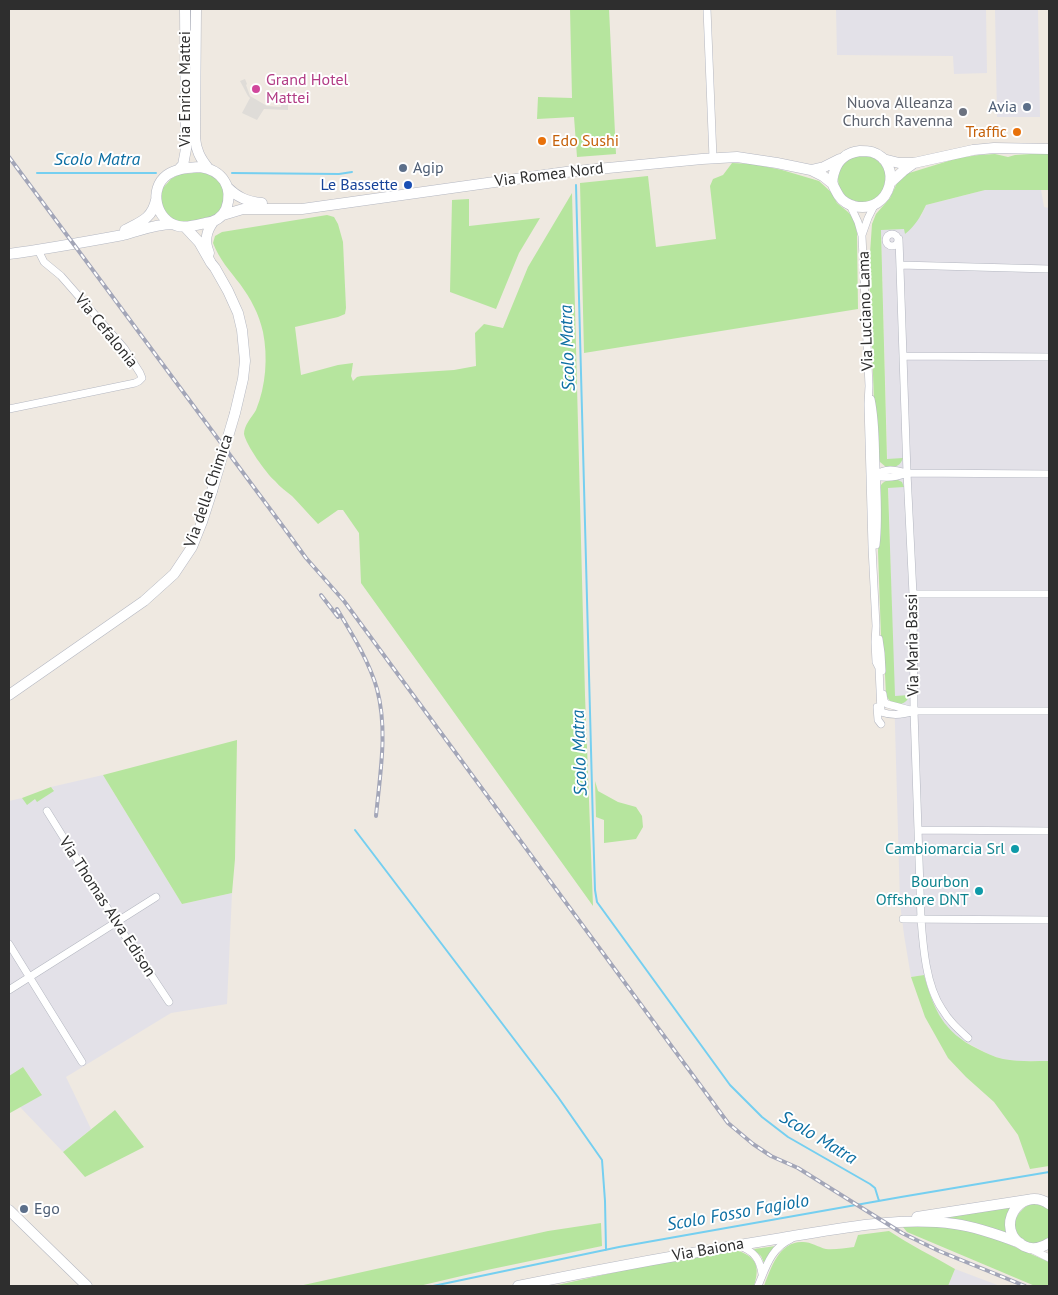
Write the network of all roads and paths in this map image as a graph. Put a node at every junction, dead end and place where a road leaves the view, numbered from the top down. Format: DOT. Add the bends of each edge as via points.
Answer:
graph roads {
  1 [pos="185,9"];
  2 [pos="196,9"];
  3 [pos="707,9"];
  4 [pos="1049,148"];
  5 [pos="713,158"];
  6 [pos="841,158"];
  7 [pos="883,159"];
  8 [pos="914,163"];
  9 [pos="180,168"];
  10 [pos="208,168"];
  11 [pos="811,170"];
  12 [pos="832,184"];
  13 [pos="890,184"];
  14 [pos="227,187"];
  15 [pos="156,199"];
  16 [pos="850,205"];
  17 [pos="874,206"];
  18 [pos="288,208"];
  19 [pos="223,215"];
  20 [pos="213,222"];
  21 [pos="172,224"];
  22 [pos="185,227"];
  23 [pos="862,236"];
  24 [pos="111,237"];
  25 [pos="899,239"];
  26 [pos="38,250"];
  27 [pos="9,254"];
  28 [pos="900,265"];
  29 [pos="215,268"];
  30 [pos="1049,269"];
  31 [pos="903,356"];
  32 [pos="1049,357"];
  33 [pos="869,386"];
  34 [pos="9,408"];
  35 [pos="868,426"];
  36 [pos="876,463"];
  37 [pos="907,473"];
  38 [pos="888,474"];
  39 [pos="1049,474"];
  40 [pos="876,476"];
  41 [pos="876,486"];
  42 [pos="872,524"];
  43 [pos="874,564"];
  44 [pos="913,594"];
  45 [pos="1049,594"];
  46 [pos="876,626"];
  47 [pos="876,662"];
  48 [pos="9,695"];
  49 [pos="914,711"];
  50 [pos="1049,711"];
  51 [pos="888,715"];
  52 [pos="47,811"];
  53 [pos="919,830"];
  54 [pos="1049,831"];
  55 [pos="156,897"];
  56 [pos="903,919"];
  57 [pos="921,919"];
  58 [pos="1049,920"];
  59 [pos="116,922"];
  60 [pos="9,944"];
  61 [pos="29,977"];
  62 [pos="9,990"];
  63 [pos="169,1002"];
  64 [pos="968,1038"];
  65 [pos="82,1062"];
  66 [pos="1049,1196"];
  67 [pos="1029,1200"];
  68 [pos="1049,1204"];
  69 [pos="9,1210"];
  70 [pos="899,1222"];
  71 [pos="798,1235"];
  72 [pos="1049,1243"];
  73 [pos="738,1245"];
  74 [pos="1023,1245"];
  75 [pos="1049,1258"];
  76 [pos="762,1277"];
  77 [pos="88,1286"];
  78 [pos="518,1286"];
  79 [pos="758,1286"];
  1 -- 9 [label="main road, Via Enrico Mattei" via="186,149"];
  2 -- 10 [label="main road, Via Enrico Mattei" via="195,138 201,160"];
  3 -- 5 [label="street"];
  4 -- 8 [label="main road" via="973,150"];
  5 -- 11 [label="main road, Via Romea Nord" via="737,157"];
  5 -- 18 [label="main road, Via Romea Nord" via="566,172"];
  6 -- 7 [label="main road" via="860,150 873,152"];
  6 -- 11 [label="main road"];
  6 -- 12 [label="main road"];
  7 -- 8 [label="main road"];
  7 -- 13 [label="main road" via="890,169"];
  8 -- 13 [label="main road"];
  9 -- 10 [label="main road"];
  9 -- 15 [label="main road" via="161,181"];
  10 -- 14 [label="main road" via="224,180"];
  11 -- 12 [label="main road, Via Romea Nord"];
  12 -- 16 [label="main road" via="840,198"];
  13 -- 17 [label="main road" via="885,197"];
  14 -- 18 [label="main road, Via Romea Nord" via="244,200"];
  14 -- 19 [label="main road" via="228,198"];
  15 -- 21 [label="main road" via="159,211"];
  15 -- 24 [label="main road" via="148,218"];
  16 -- 17 [label="main road"];
  16 -- 23 [label="street, Via Luciano Lama"];
  17 -- 23 [label="street, Via Luciano Lama"];
  18 -- 19 [label="main road, Via Romea Nord" via="242,209"];
  19 -- 20 [label="main road"];
  20 -- 22 [label="main road"];
  20 -- 29 [label="main road, Via della Chimica" via="206,244"];
  21 -- 22 [label="main road"];
  21 -- 24 [label="main road"];
  22 -- 29 [label="main road, Via della Chimica"];
  23 -- 33 [label="street, Via Luciano Lama"];
  24 -- 26 [label="main road"];
  25 -- 28 [label="street, Via Maria Bassi"];
  26 -- 27 [label="main road"];
  26 -- 34 [label="street, Via Cefalonia" via="44,262 61,276 124,348 142,378 136,383"];
  28 -- 30 [label="street"];
  28 -- 31 [label="street, Via Maria Bassi"];
  29 -- 48 [label="main road, Via della Chimica, bridge" via="238,313 245,361 235,414 192,547 174,574 144,601"];
  31 -- 32 [label="street"];
  31 -- 37 [label="street, Via Maria Bassi"];
  33 -- 35 [label="street, Via Luciano Lama"];
  33 -- 36 [label="street, Via Luciano Lama"];
  35 -- 40 [label="street, Via Luciano Lama" via="873,474"];
  35 -- 42 [label="street, Via Luciano Lama"];
  36 -- 38 [label="street"];
  36 -- 40 [label="street, Via Luciano Lama"];
  37 -- 38 [label="street" via="897,470"];
  37 -- 39 [label="street"];
  37 -- 44 [label="street, Via Maria Bassi"];
  38 -- 40 [label="street" via="882,478"];
  38 -- 41 [label="street"];
  40 -- 41 [label="street, Via Luciano Lama"];
  40 -- 42 [label="street, Via Luciano Lama" via="873,480"];
  41 -- 43 [label="street, Via Luciano Lama" via="878,522"];
  42 -- 43 [label="street, Via Luciano Lama"];
  43 -- 46 [label="street, Via Luciano Lama"];
  44 -- 45 [label="street"];
  44 -- 49 [label="street, Via Maria Bassi"];
  46 -- 47 [label="street, Via Luciano Lama"];
  46 -- 49 [label="street, Via Luciano Lama" via="884,701"];
  47 -- 51 [label="street, Via Luciano Lama" via="881,712"];
  47 -- 51 [label="street, Via Luciano Lama" via="878,720 881,724"];
  49 -- 50 [label="street"];
  49 -- 51 [label="street"];
  49 -- 53 [label="street, Via Maria Bassi"];
  52 -- 59 [label="street, Via Thomas Alva Edison"];
  53 -- 54 [label="street"];
  53 -- 57 [label="street, Via Maria Bassi"];
  55 -- 59 [label="street"];
  56 -- 57 [label="street"];
  57 -- 58 [label="street"];
  57 -- 64 [label="street, Via Maria Bassi" via="933,990 940,1008"];
  59 -- 61 [label="street"];
  59 -- 63 [label="street, Via Thomas Alva Edison"];
  60 -- 61 [label="street"];
  61 -- 62 [label="street"];
  61 -- 65 [label="street"];
  66 -- 67 [label="main road, Via Baiona"];
  67 -- 68 [label="main road" via="1038,1199"];
  67 -- 70 [label="main road, Via Baiona"];
  67 -- 74 [label="main road" via="1016,1208 1010,1220 1015,1239"];
  69 -- 77 [label="main road"];
  70 -- 71 [label="main road, Via Baiona"];
  70 -- 74 [label="main road, Via Baiona" via="956,1224"];
  71 -- 73 [label="main road, Via Baiona"];
  71 -- 76 [label="street" via="776,1250"];
  72 -- 74 [label="main road" via="1041,1248"];
  73 -- 76 [label="street" via="747,1248 759,1260"];
  73 -- 78 [label="main road, Via Baiona"];
  74 -- 75 [label="street, Via Baiona"];
  76 -- 79 [label="street"];
}
